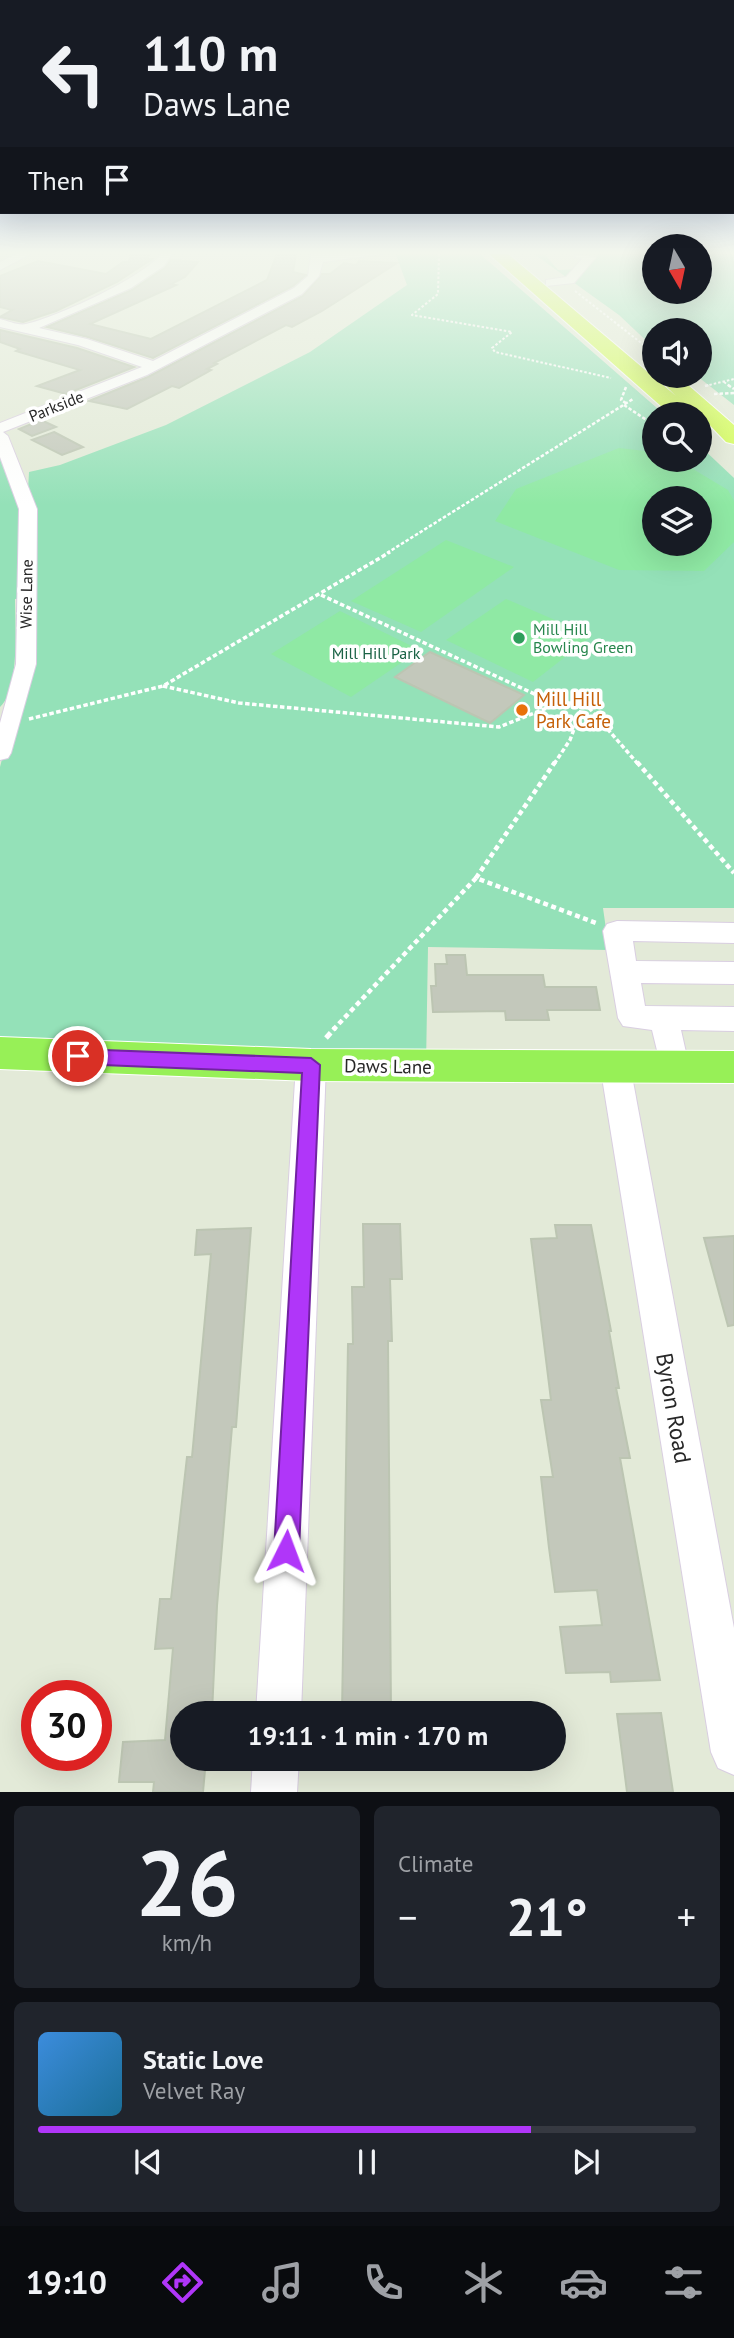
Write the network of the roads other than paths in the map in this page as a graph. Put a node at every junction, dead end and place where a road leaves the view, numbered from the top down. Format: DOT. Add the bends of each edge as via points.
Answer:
graph roads {
  1 [pos="60,338"];
  2 [pos="208,338"];
  3 [pos="595,338"];
  4 [pos="620,338"];
  5 [pos="642,357"];
  6 [pos="154,366"];
  7 [pos="679,388"];
  8 [pos="670,402"];
  9 [pos="0,428"];
  10 [pos="0,436"];
  11 [pos="734,437"];
  12 [pos="712,441"];
  13 [pos="734,462"];
  14 [pos="0,753"];
  15 [pos="734,933"];
  16 [pos="624,972"];
  17 [pos="734,973"];
  18 [pos="664,1018"];
  19 [pos="734,1019"];
  20 [pos="0,1053"];
  21 [pos="317,1065"];
  22 [pos="615,1065"];
  23 [pos="674,1066"];
  24 [pos="734,1067"];
  25 [pos="279,1701"];
  26 [pos="734,1752"];
  27 [pos="275,1771"];
  28 [pos="274,1792"];
  1 -- 6 [label="street"];
  2 -- 6 [label="street, Parkside"];
  3 -- 8 [label="highway"];
  4 -- 5 [label="highway"];
  6 -- 9 [label="street, Parkside"];
  7 -- 11 [label="highway"];
  10 -- 14 [label="street, Wise Lane" via="28,509 26,664"];
  12 -- 13 [label="highway"];
  15 -- 16 [label="street" via="617,931"];
  16 -- 17 [label="street"];
  16 -- 18 [label="street" via="633,1018"];
  18 -- 19 [label="street"];
  18 -- 23 [label="street"];
  20 -- 21 [label="main road, Daws Lane"];
  21 -- 22 [label="main road, Daws Lane"];
  21 -- 25 [label="street"];
  22 -- 23 [label="main road, Daws Lane"];
  22 -- 26 [label="street, Byron Road"];
  23 -- 24 [label="main road, Daws Lane"];
  27 -- 28 [label="street"];
}
